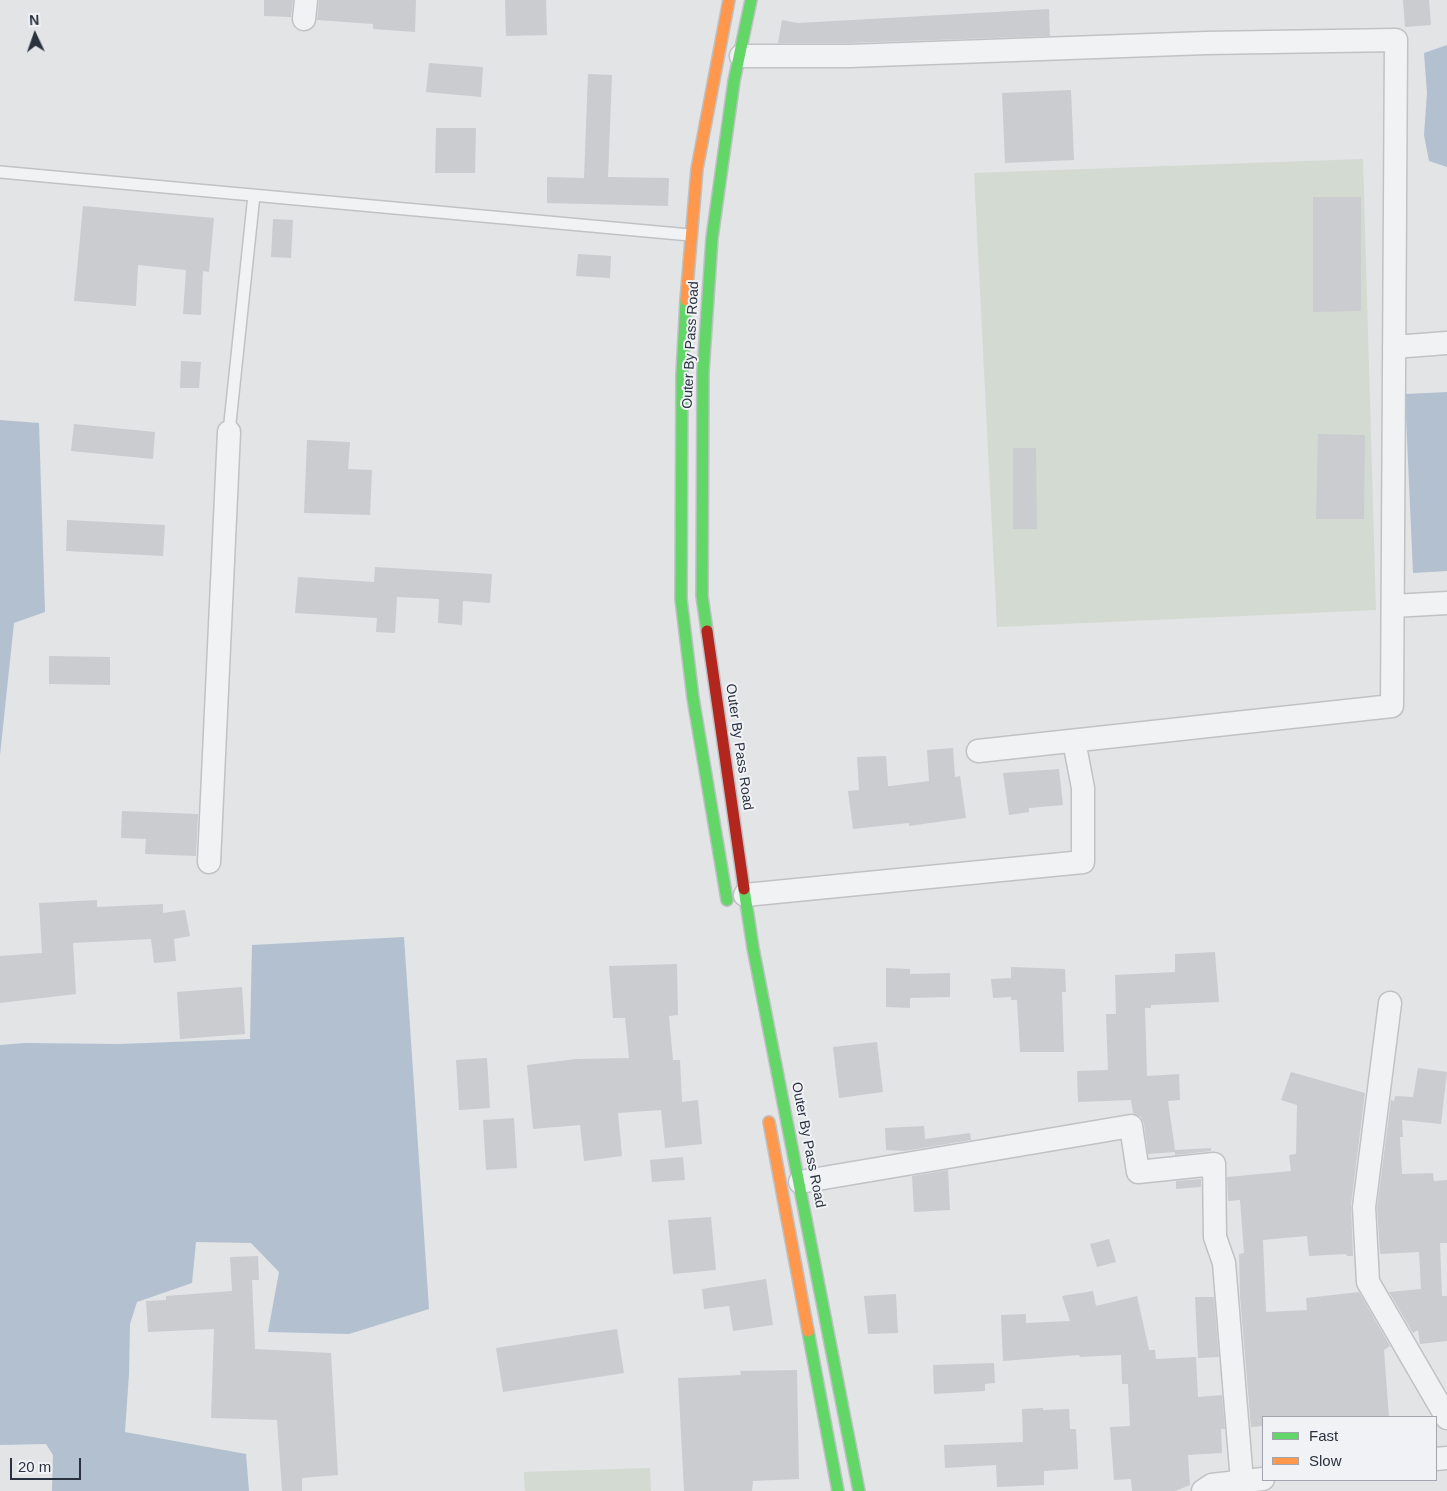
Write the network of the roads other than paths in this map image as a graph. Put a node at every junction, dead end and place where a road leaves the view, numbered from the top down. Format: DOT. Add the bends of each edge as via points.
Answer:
graph roads {
  1 [pos="729,0"];
  2 [pos="751,0"];
  3 [pos="741,56"];
  4 [pos="0,172"];
  5 [pos="254,195"];
  6 [pos="690,235"];
  7 [pos="1447,343"];
  8 [pos="1394,347"];
  9 [pos="229,432"];
  10 [pos="1447,603"];
  11 [pos="1393,606"];
  12 [pos="1074,741"];
  13 [pos="978,751"];
  14 [pos="209,862"];
  15 [pos="737,903"];
  16 [pos="1390,1003"];
  17 [pos="767,1113"];
  18 [pos="800,1182"];
  19 [pos="1447,1418"];
  20 [pos="1252,1480"];
  21 [pos="838,1491"];
  22 [pos="859,1491"];
  23 [pos="1203,1491"];
  1 -- 6 [label="main road, Outer By Pass Road" via="697,169"];
  2 -- 3 [label="main road, Outer By Pass Road"];
  3 -- 8 [label="street" via="849,56 1206,43 1396,40"];
  3 -- 15 [label="main road, Outer By Pass Road" via="728,120 712,238 703,372 701,471 702,596"];
  4 -- 5 [label="lane"];
  5 -- 6 [label="lane"];
  5 -- 9 [label="lane"];
  6 -- 15 [label="main road, Outer By Pass Road" via="682,374 681,600 693,698"];
  7 -- 8 [label="street"];
  8 -- 11 [label="street"];
  9 -- 14 [label="street"];
  10 -- 11 [label="street"];
  11 -- 12 [label="street" via="1392,706"];
  12 -- 13 [label="street"];
  12 -- 15 [label="street" via="1083,788 1083,862"];
  15 -- 18 [label="main road, Outer By Pass Road" via="753,948"];
  16 -- 19 [label="street" via="1364,1207 1368,1282"];
  17 -- 21 [label="main road"];
  18 -- 20 [label="street" via="1131,1126 1138,1172 1214,1164 1215,1237 1224,1263"];
  18 -- 22 [label="main road, Outer By Pass Road"];
  20 -- 23 [label="street" via="1212,1485"];
}
